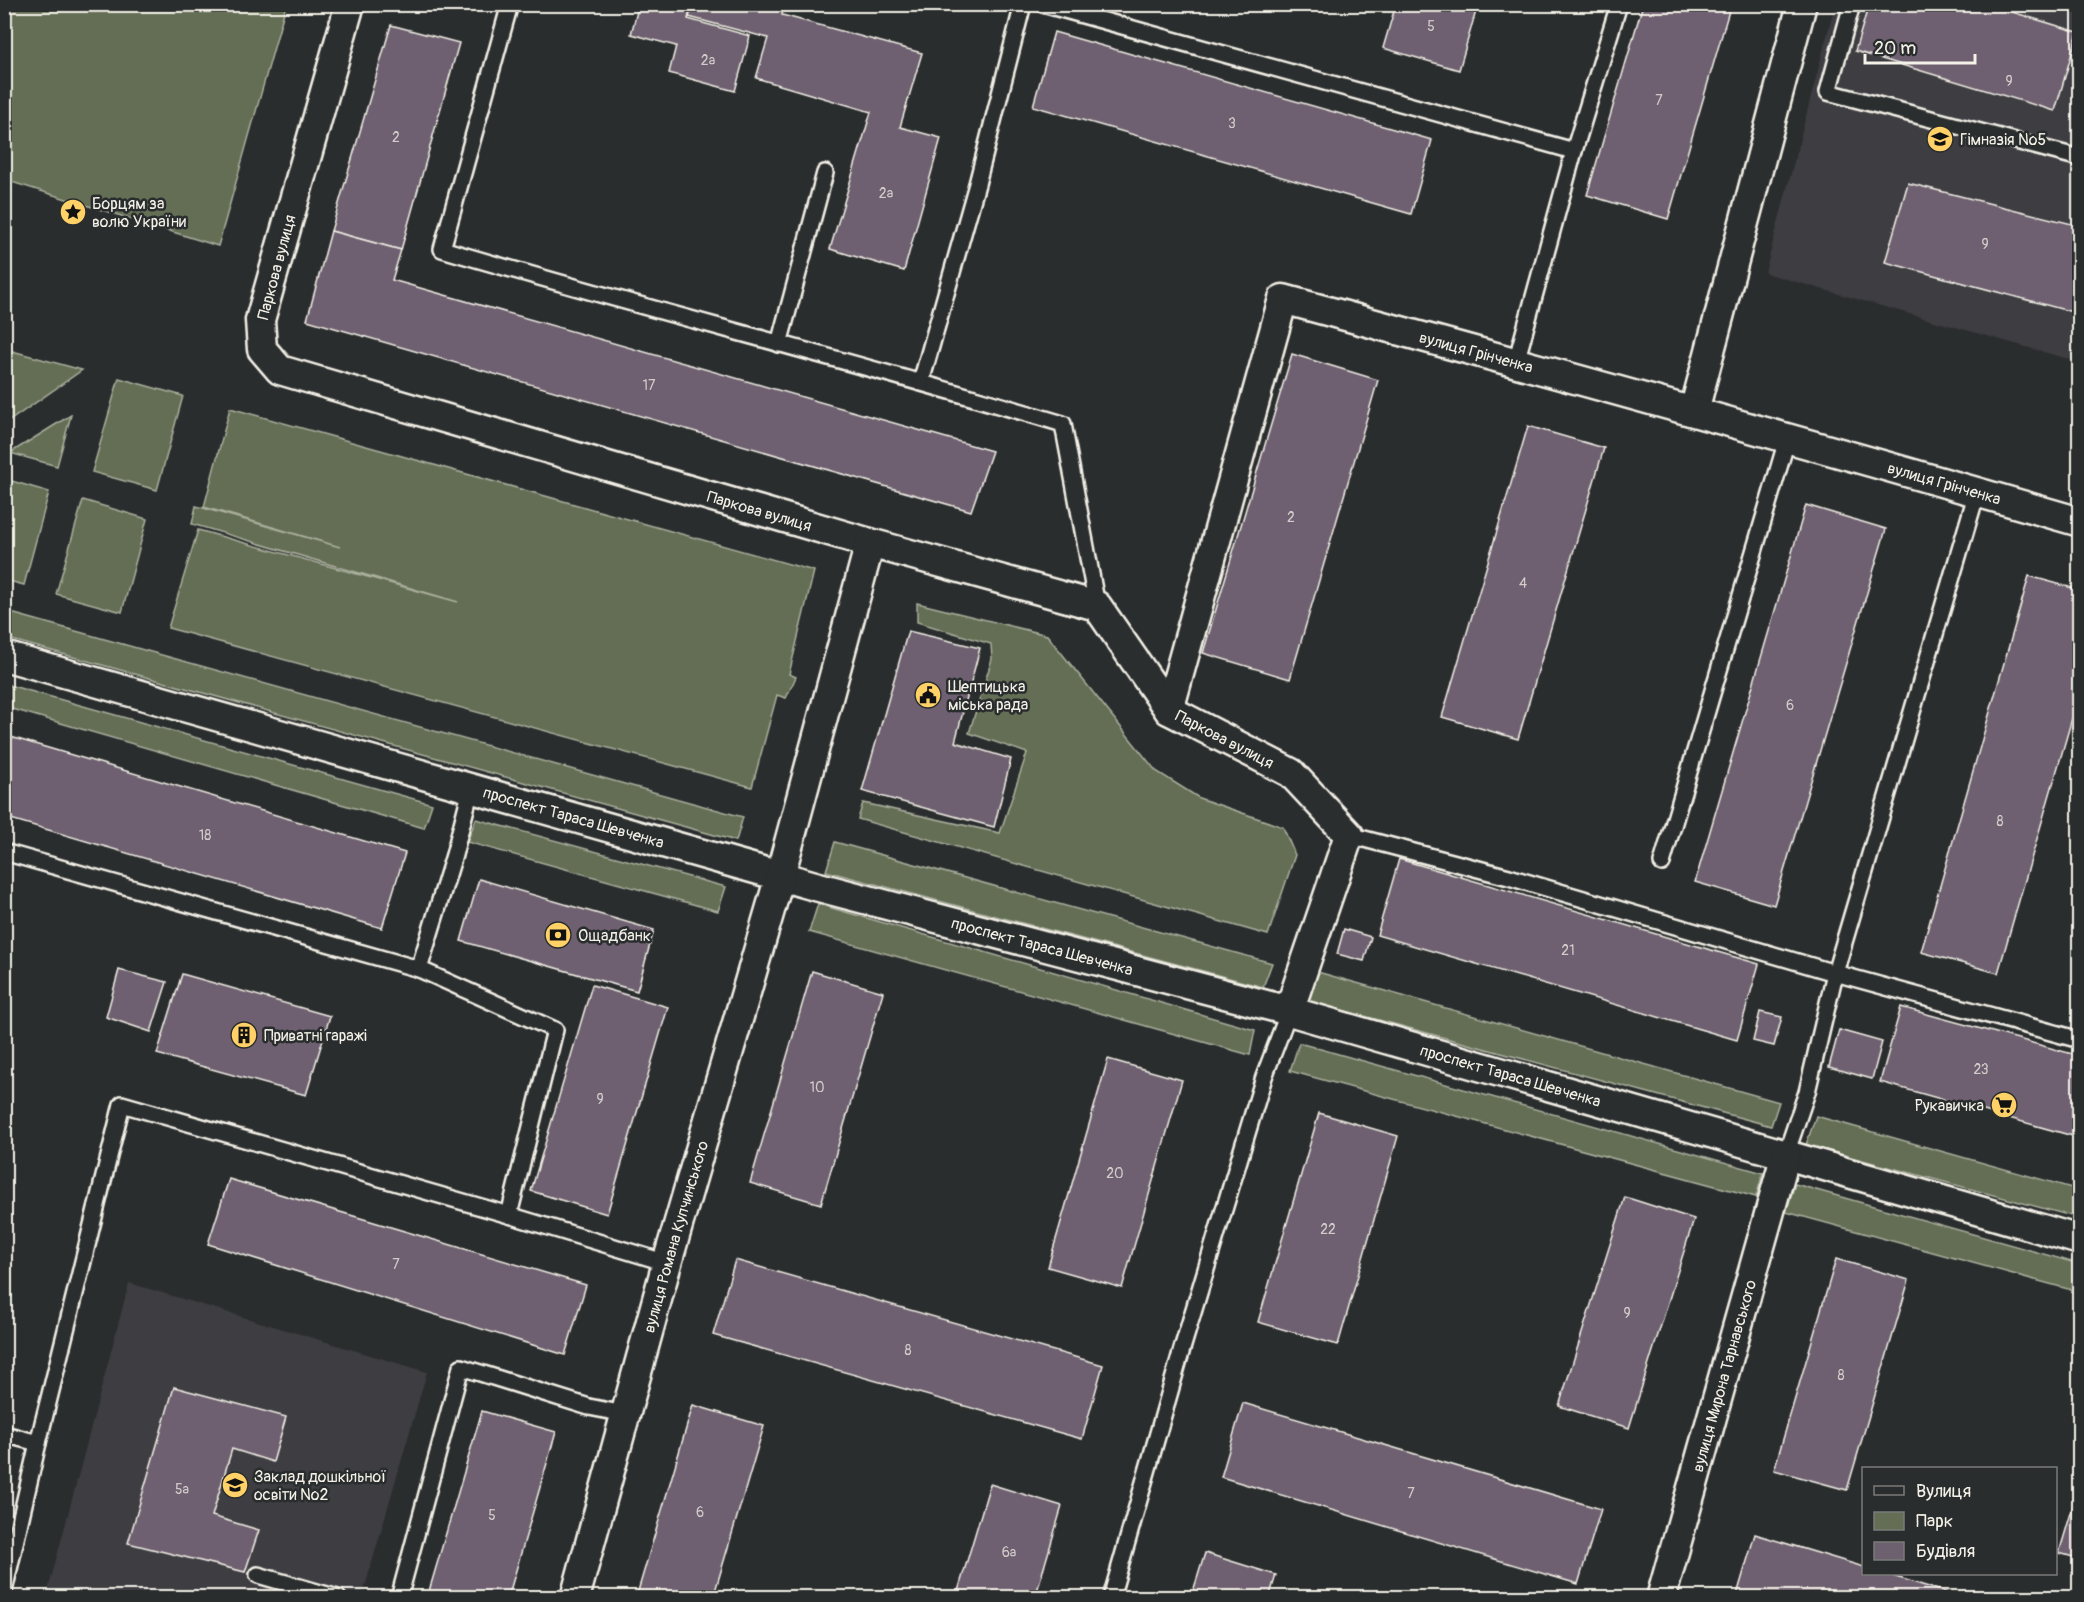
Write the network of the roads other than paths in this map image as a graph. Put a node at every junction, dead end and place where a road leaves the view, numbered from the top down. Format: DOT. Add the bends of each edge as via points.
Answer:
graph roads {
  1 [pos="350,4"];
  2 [pos="510,4"];
  3 [pos="1023,4"];
  4 [pos="1043,4"];
  5 [pos="1619,4"];
  6 [pos="1802,4"];
  7 [pos="1852,4"];
  8 [pos="1574,151"];
  9 [pos="2079,158"];
  10 [pos="825,173"];
  11 [pos="779,344"];
  12 [pos="1516,362"];
  13 [pos="921,382"];
  14 [pos="1694,411"];
  15 [pos="1787,440"];
  16 [pos="1977,492"];
  17 [pos="2079,522"];
  18 [pos="870,543"];
  19 [pos="1097,606"];
  20 [pos="4,656"];
  21 [pos="1169,710"];
  22 [pos="471,789"];
  23 [pos="1349,835"];
  24 [pos="4,852"];
  25 [pos="1662,863"];
  26 [pos="780,876"];
  27 [pos="419,969"];
  28 [pos="1835,972"];
  29 [pos="1289,1011"];
  30 [pos="2079,1040"];
  31 [pos="1786,1154"];
  32 [pos="509,1215"];
  33 [pos="2079,1240"];
  34 [pos="667,1263"];
  35 [pos="625,1414"];
  36 [pos="4,1434"];
  37 [pos="38,1443"];
  38 [pos="258,1575"];
  39 [pos="4,1591"];
  40 [pos="338,1598"];
  41 [pos="399,1598"];
  42 [pos="575,1598"];
  43 [pos="1111,1598"];
  44 [pos="1661,1598"];
  1 -- 18 [label="street, Паркова вулиця" via="260,320 262,349 280,370"];
  2 -- 11 [label="lane" via="442,249"];
  3 -- 13 [label="lane"];
  4 -- 8 [label="lane"];
  5 -- 8 [label="lane"];
  6 -- 14 [label="street"];
  7 -- 9 [label="lane" via="1828,92"];
  8 -- 12 [label="lane"];
  10 -- 11 [label="lane"];
  11 -- 13 [label="lane"];
  12 -- 14 [label="street, вулиця Грінченка"];
  12 -- 21 [label="street, вулиця Грінченка" via="1283,299"];
  13 -- 19 [label="lane" via="1063,424"];
  14 -- 15 [label="street, вулиця Грінченка"];
  15 -- 16 [label="street, вулиця Грінченка"];
  15 -- 25 [label="lane"];
  16 -- 17 [label="street, вулиця Грінченка"];
  16 -- 28 [label="lane"];
  18 -- 19 [label="street, Паркова вулиця"];
  18 -- 26 [label="street, вулиця Романа Купчинського"];
  19 -- 21 [label="street, Паркова вулиця"];
  20 -- 22 [label="street, проспект Тараса Шевченка"];
  21 -- 23 [label="street, Паркова вулиця" via="1291,773"];
  22 -- 26 [label="street, проспект Тараса Шевченка"];
  22 -- 27 [label="lane"];
  23 -- 28 [label="lane"];
  23 -- 29 [label="street"];
  24 -- 27 [label="lane"];
  26 -- 29 [label="street, проспект Тараса Шевченка"];
  26 -- 34 [label="street, вулиця Романа Купчинського"];
  27 -- 32 [label="lane" via="555,1030"];
  28 -- 30 [label="lane"];
  28 -- 31 [label="lane" via="1807,1092"];
  29 -- 31 [label="street, проспект Тараса Шевченка"];
  29 -- 43 [label="lane" via="1264,1077"];
  31 -- 33 [label="street, проспект Тараса Шевченка"];
  31 -- 44 [label="street, вулиця Мирона Тарнавського"];
  32 -- 34 [label="lane"];
  32 -- 37 [label="lane" via="122,1104"];
  34 -- 35 [label="street, вулиця Романа Купчинського"];
  35 -- 41 [label="lane" via="589,1407 460,1366"];
  35 -- 42 [label="street, вулиця Романа Купчинського"];
  36 -- 37 [label="lane"];
  37 -- 39 [label="lane"];
  38 -- 40 [label="lane"];
}
